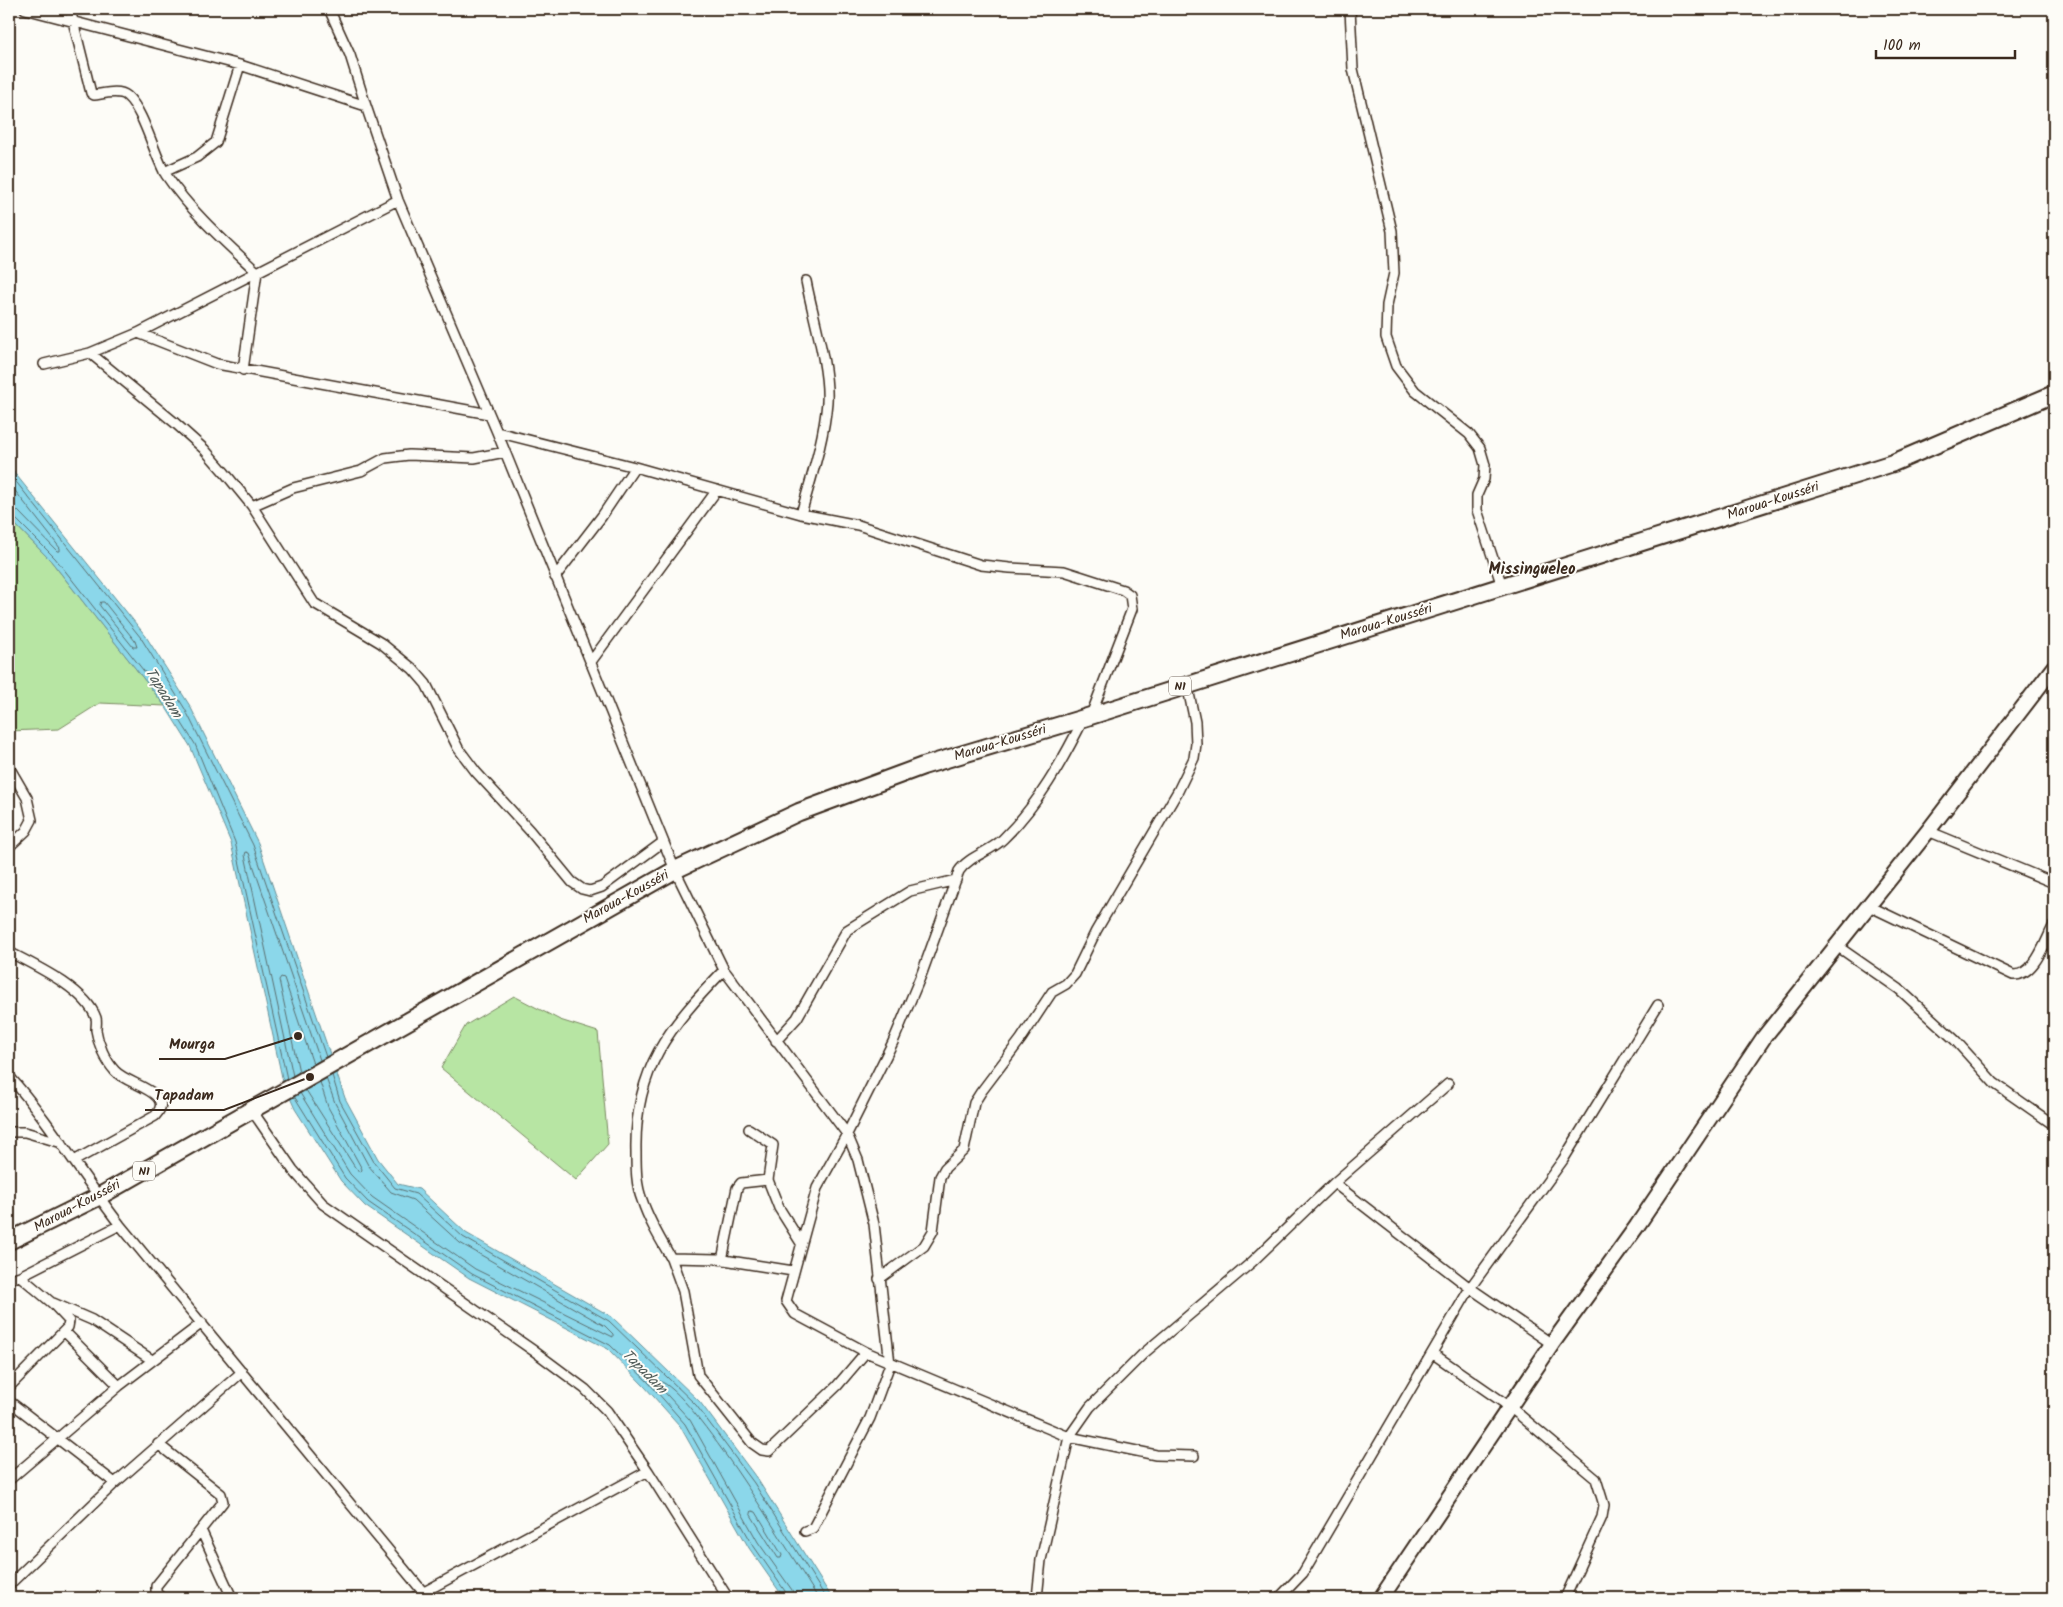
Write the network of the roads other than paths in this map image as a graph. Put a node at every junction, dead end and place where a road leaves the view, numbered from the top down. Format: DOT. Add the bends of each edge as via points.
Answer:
graph roads {
  1 [pos="25,9"];
  2 [pos="70,9"];
  3 [pos="329,9"];
  4 [pos="1350,9"];
  5 [pos="72,20"];
  6 [pos="240,65"];
  7 [pos="366,106"];
  8 [pos="164,172"];
  9 [pos="398,200"];
  10 [pos="257,272"];
  11 [pos="806,282"];
  12 [pos="138,333"];
  13 [pos="90,353"];
  14 [pos="44,364"];
  15 [pos="243,370"];
  16 [pos="2054,394"];
  17 [pos="489,414"];
  18 [pos="497,432"];
  19 [pos="505,452"];
  20 [pos="635,466"];
  21 [pos="717,490"];
  22 [pos="252,506"];
  23 [pos="801,514"];
  24 [pos="555,577"];
  25 [pos="1502,586"];
  26 [pos="590,663"];
  27 [pos="2054,667"];
  28 [pos="1187,684"];
  29 [pos="1087,717"];
  30 [pos="9,767"];
  31 [pos="1928,831"];
  32 [pos="663,842"];
  33 [pos="9,847"];
  34 [pos="675,870"];
  35 [pos="956,880"];
  36 [pos="2054,883"];
  37 [pos="1870,906"];
  38 [pos="2054,925"];
  39 [pos="1837,946"];
  40 [pos="9,952"];
  41 [pos="724,970"];
  42 [pos="1658,1005"];
  43 [pos="776,1041"];
  44 [pos="9,1076"];
  45 [pos="1448,1084"];
  46 [pos="251,1109"];
  47 [pos="2054,1125"];
  48 [pos="749,1129"];
  49 [pos="9,1132"];
  50 [pos="848,1134"];
  51 [pos="62,1143"];
  52 [pos="74,1161"];
  53 [pos="768,1180"];
  54 [pos="1334,1183"];
  55 [pos="98,1197"];
  56 [pos="120,1225"];
  57 [pos="9,1241"];
  58 [pos="801,1243"];
  59 [pos="671,1258"];
  60 [pos="722,1260"];
  61 [pos="793,1272"];
  62 [pos="20,1276"];
  63 [pos="9,1279"];
  64 [pos="879,1279"];
  65 [pos="1470,1288"];
  66 [pos="52,1303"];
  67 [pos="202,1323"];
  68 [pos="64,1332"];
  69 [pos="1552,1344"];
  70 [pos="866,1352"];
  71 [pos="1432,1353"];
  72 [pos="152,1360"];
  73 [pos="890,1364"];
  74 [pos="242,1372"];
  75 [pos="120,1386"];
  76 [pos="9,1387"];
  77 [pos="9,1402"];
  78 [pos="1510,1407"];
  79 [pos="1069,1437"];
  80 [pos="56,1438"];
  81 [pos="158,1444"];
  82 [pos="1194,1456"];
  83 [pos="648,1471"];
  84 [pos="9,1480"];
  85 [pos="115,1483"];
  86 [pos="201,1530"];
  87 [pos="805,1532"];
  88 [pos="9,1585"];
  89 [pos="426,1595"];
  90 [pos="162,1598"];
  91 [pos="232,1598"];
  92 [pos="413,1598"];
  93 [pos="728,1598"];
  94 [pos="1037,1598"];
  95 [pos="1278,1598"];
  96 [pos="1381,1598"];
  97 [pos="1566,1598"];
  1 -- 5 [label="street"];
  2 -- 5 [label="street"];
  3 -- 7 [label="street" via="350,55"];
  4 -- 25 [label="street" via="1353,69 1392,231 1394,273 1387,305 1386,337 1396,366 1415,391 1469,434 1480,448 1484,479 1477,495 1477,510"];
  5 -- 6 [label="street"];
  5 -- 8 [label="street" via="91,93 127,96 148,132"];
  6 -- 7 [label="street"];
  6 -- 8 [label="street" via="216,142 197,157"];
  7 -- 9 [label="street"];
  8 -- 10 [label="street" via="208,225"];
  9 -- 10 [label="street"];
  9 -- 17 [label="street"];
  10 -- 12 [label="street"];
  10 -- 15 [label="street"];
  11 -- 23 [label="street" via="827,402"];
  12 -- 13 [label="street"];
  12 -- 15 [label="street" via="217,364"];
  13 -- 14 [label="street"];
  13 -- 22 [label="street" via="137,389 204,449"];
  15 -- 17 [label="street"];
  16 -- 25 [label="highway, Maroua-Kousséri / N1" via="1893,463"];
  17 -- 18 [label="street"];
  18 -- 19 [label="street"];
  18 -- 20 [label="street"];
  19 -- 22 [label="street" via="474,458 409,455 385,458 361,471 294,488"];
  19 -- 24 [label="street"];
  20 -- 21 [label="street"];
  20 -- 24 [label="street"];
  21 -- 23 [label="street"];
  21 -- 26 [label="street"];
  22 -- 32 [label="street" via="314,603 381,643 426,684 458,748 572,882 590,891 602,887"];
  23 -- 29 [label="street" via="858,525 981,564 1064,571 1123,590 1130,595 1132,609"];
  24 -- 26 [label="street"];
  25 -- 28 [label="highway, Maroua-Kousséri / N1"];
  26 -- 32 [label="street"];
  27 -- 31 [label="main road"];
  28 -- 29 [label="highway, Maroua-Kousséri / N1"];
  28 -- 64 [label="street" via="1196,744 1194,758 1178,791 1096,931 1075,974 1043,1003 978,1098 964,1150 944,1168 940,1177 933,1231 924,1246"];
  29 -- 34 [label="highway, Maroua-Kousséri / N1" via="923,766 799,812"];
  29 -- 35 [label="street" via="1032,807 1001,841 962,866"];
  30 -- 33 [label="street" via="27,798 32,820 26,831"];
  31 -- 36 [label="street"];
  31 -- 37 [label="main road"];
  32 -- 34 [label="street"];
  34 -- 41 [label="street"];
  34 -- 46 [label="highway, Maroua-Kousséri / N1"];
  35 -- 43 [label="street" via="910,891 848,930 797,1018"];
  35 -- 50 [label="street" via="906,1011"];
  37 -- 38 [label="street" via="2014,975 2025,973 2031,967"];
  37 -- 39 [label="main road"];
  39 -- 47 [label="street" via="1899,989 1956,1040 1994,1083"];
  39 -- 69 [label="main road" via="1749,1058 1637,1226"];
  40 -- 52 [label="street" via="49,972 85,1002 96,1018 101,1048 114,1070 125,1080 157,1094 160,1100 160,1110 155,1116"];
  41 -- 43 [label="street"];
  41 -- 59 [label="street" via="684,1012 664,1040 646,1079 637,1109 636,1179 641,1200"];
  42 -- 65 [label="street" via="1563,1160"];
  43 -- 50 [label="street"];
  44 -- 51 [label="street"];
  45 -- 54 [label="street"];
  46 -- 55 [label="highway, Maroua-Kousséri / N1"];
  46 -- 83 [label="street" via="292,1170 323,1204 585,1390 607,1412"];
  48 -- 53 [label="street" via="773,1145"];
  49 -- 51 [label="street" via="25,1132"];
  50 -- 58 [label="street" via="817,1188"];
  50 -- 64 [label="street" via="874,1224"];
  51 -- 52 [label="street"];
  52 -- 55 [label="street"];
  53 -- 58 [label="street" via="779,1208"];
  53 -- 60 [label="street" via="741,1183 737,1188"];
  54 -- 65 [label="street"];
  54 -- 79 [label="street" via="1252,1262 1143,1354 1090,1407"];
  55 -- 56 [label="street"];
  55 -- 57 [label="highway, Maroua-Kousséri / N1"];
  56 -- 62 [label="street"];
  56 -- 67 [label="street"];
  58 -- 61 [label="street"];
  59 -- 60 [label="street"];
  59 -- 70 [label="street" via="683,1291 698,1375 752,1443 762,1450 769,1451 790,1433 838,1386"];
  60 -- 61 [label="street"];
  61 -- 70 [label="street" via="787,1294 789,1308"];
  62 -- 63 [label="street"];
  62 -- 66 [label="street"];
  64 -- 73 [label="street"];
  65 -- 69 [label="street"];
  65 -- 71 [label="street"];
  66 -- 68 [label="street" via="69,1322"];
  66 -- 72 [label="street" via="92,1320"];
  67 -- 72 [label="street"];
  67 -- 74 [label="street"];
  68 -- 75 [label="street"];
  68 -- 76 [label="street"];
  69 -- 78 [label="main road"];
  70 -- 73 [label="street"];
  71 -- 78 [label="street"];
  71 -- 95 [label="street" via="1303,1573"];
  72 -- 75 [label="street"];
  73 -- 79 [label="street"];
  73 -- 87 [label="street" via="870,1418 813,1528"];
  74 -- 81 [label="street"];
  74 -- 89 [label="street"];
  75 -- 80 [label="street"];
  77 -- 80 [label="street"];
  78 -- 96 [label="main road"];
  78 -- 97 [label="street" via="1596,1479 1602,1493 1602,1517"];
  79 -- 82 [label="street" via="1156,1455"];
  79 -- 94 [label="street" via="1041,1560"];
  80 -- 84 [label="street"];
  80 -- 85 [label="street"];
  81 -- 85 [label="street"];
  81 -- 86 [label="street" via="221,1494 223,1502"];
  83 -- 89 [label="street"];
  83 -- 93 [label="street"];
  85 -- 88 [label="street"];
  86 -- 90 [label="street" via="156,1586 156,1593"];
  86 -- 91 [label="street"];
  89 -- 92 [label="street"];
}
